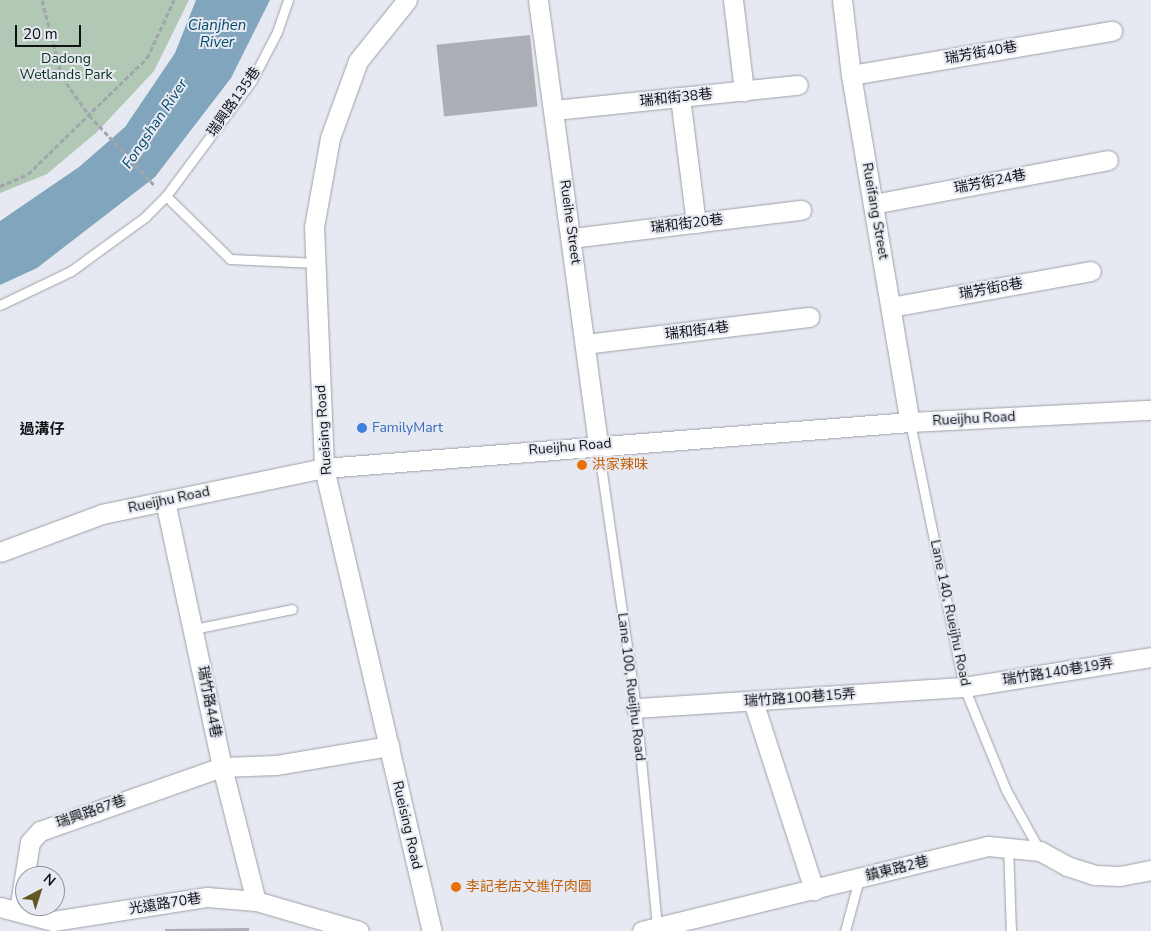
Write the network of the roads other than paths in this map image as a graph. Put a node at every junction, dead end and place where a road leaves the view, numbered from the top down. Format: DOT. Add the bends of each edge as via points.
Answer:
graph roads {
  1 [pos="288,0"];
  2 [pos="407,0"];
  3 [pos="538,0"];
  4 [pos="733,0"];
  5 [pos="842,0"];
  6 [pos="1112,30"];
  7 [pos="851,75"];
  8 [pos="798,85"];
  9 [pos="744,91"];
  10 [pos="680,97"];
  11 [pos="554,110"];
  12 [pos="1108,160"];
  13 [pos="166,196"];
  14 [pos="873,204"];
  15 [pos="801,210"];
  16 [pos="696,223"];
  17 [pos="572,238"];
  18 [pos="316,263"];
  19 [pos="1091,271"];
  20 [pos="0,305"];
  21 [pos="891,307"];
  22 [pos="808,317"];
  23 [pos="585,344"];
  24 [pos="1151,410"];
  25 [pos="910,422"];
  26 [pos="598,445"];
  27 [pos="324,468"];
  28 [pos="165,501"];
  29 [pos="0,552"];
  30 [pos="292,609"];
  31 [pos="194,630"];
  32 [pos="1151,657"];
  33 [pos="964,687"];
  34 [pos="753,701"];
  35 [pos="636,708"];
  36 [pos="389,746"];
  37 [pos="222,767"];
  38 [pos="1008,846"];
  39 [pos="1040,850"];
  40 [pos="26,866"];
  41 [pos="1151,870"];
  42 [pos="859,879"];
  43 [pos="814,890"];
  44 [pos="256,901"];
  45 [pos="0,907"];
  46 [pos="15,909"];
  47 [pos="32,916"];
  48 [pos="54,926"];
  49 [pos="649,930"];
  50 [pos="358,931"];
  51 [pos="432,931"];
  52 [pos="845,931"];
  53 [pos="1011,931"];
  1 -- 13 [label="lane, 瑞興路135巷" via="277,32 252,80"];
  2 -- 18 [label="street, Rueising Road" via="358,61 330,138 314,227"];
  3 -- 11 [label="street, Rueihe Street"];
  4 -- 9 [label="street"];
  5 -- 7 [label="street, Rueifang Street"];
  6 -- 7 [label="street, 瑞芳街40巷"];
  7 -- 14 [label="street, Rueifang Street"];
  8 -- 9 [label="street, 瑞和街38巷"];
  9 -- 10 [label="street, 瑞和街38巷"];
  10 -- 11 [label="street, 瑞和街38巷"];
  10 -- 16 [label="street"];
  11 -- 17 [label="street, Rueihe Street"];
  12 -- 14 [label="street, 瑞芳街24巷"];
  13 -- 18 [label="lane" via="230,259"];
  13 -- 20 [label="lane, 瑞興路135巷" via="145,217 71,270"];
  14 -- 21 [label="street, Rueifang Street"];
  15 -- 16 [label="street, 瑞和街20巷"];
  16 -- 17 [label="street, 瑞和街20巷"];
  17 -- 23 [label="street, Rueihe Street"];
  18 -- 27 [label="street, Rueising Road"];
  19 -- 21 [label="street, 瑞芳街8巷"];
  21 -- 25 [label="street, Rueifang Street"];
  22 -- 23 [label="street, 瑞和街4巷"];
  23 -- 26 [label="street, Rueihe Street"];
  24 -- 25 [label="street, Rueijhu Road"];
  25 -- 26 [label="street, Rueijhu Road"];
  25 -- 33 [label="lane, Lane 140, Rueijhu Road"];
  26 -- 27 [label="street, Rueijhu Road"];
  26 -- 35 [label="lane, Lane 100, Rueijhu Road"];
  27 -- 28 [label="street, Rueijhu Road"];
  27 -- 36 [label="street, Rueising Road"];
  28 -- 29 [label="street, Rueijhu Road" via="102,514"];
  28 -- 31 [label="street, 瑞竹路44巷"];
  30 -- 31 [label="lane"];
  31 -- 37 [label="street, 瑞竹路44巷"];
  32 -- 33 [label="street, 瑞竹路140巷19弄"];
  33 -- 34 [label="street, 瑞竹路100巷15弄"];
  33 -- 39 [label="lane, Lane 140, Rueijhu Road" via="1006,790"];
  34 -- 35 [label="street, 瑞竹路100巷15弄"];
  34 -- 43 [label="street"];
  35 -- 49 [label="lane, Lane 100, Rueijhu Road"];
  36 -- 37 [label="street, 瑞興路87巷" via="276,765"];
  36 -- 51 [label="street, Rueising Road"];
  37 -- 40 [label="street, 瑞興路87巷" via="40,831 30,842"];
  37 -- 44 [label="street, 瑞竹路44巷"];
  38 -- 39 [label="street, 鎮東路2巷"];
  38 -- 42 [label="street, 鎮東路2巷" via="988,846"];
  38 -- 53 [label="lane"];
  39 -- 41 [label="street, 鎮東路2巷" via="1067,866 1094,875 1120,876"];
  42 -- 43 [label="street, 鎮東路2巷"];
  42 -- 52 [label="lane"];
  43 -- 49 [label="street, 鎮東路2巷"];
  44 -- 48 [label="street, 光遠路70巷" via="207,897"];
  44 -- 50 [label="street, 光遠路70巷"];
  45 -- 46 [label="street, 光遠路70巷"];
  47 -- 48 [label="street, 光遠路70巷"];
}
